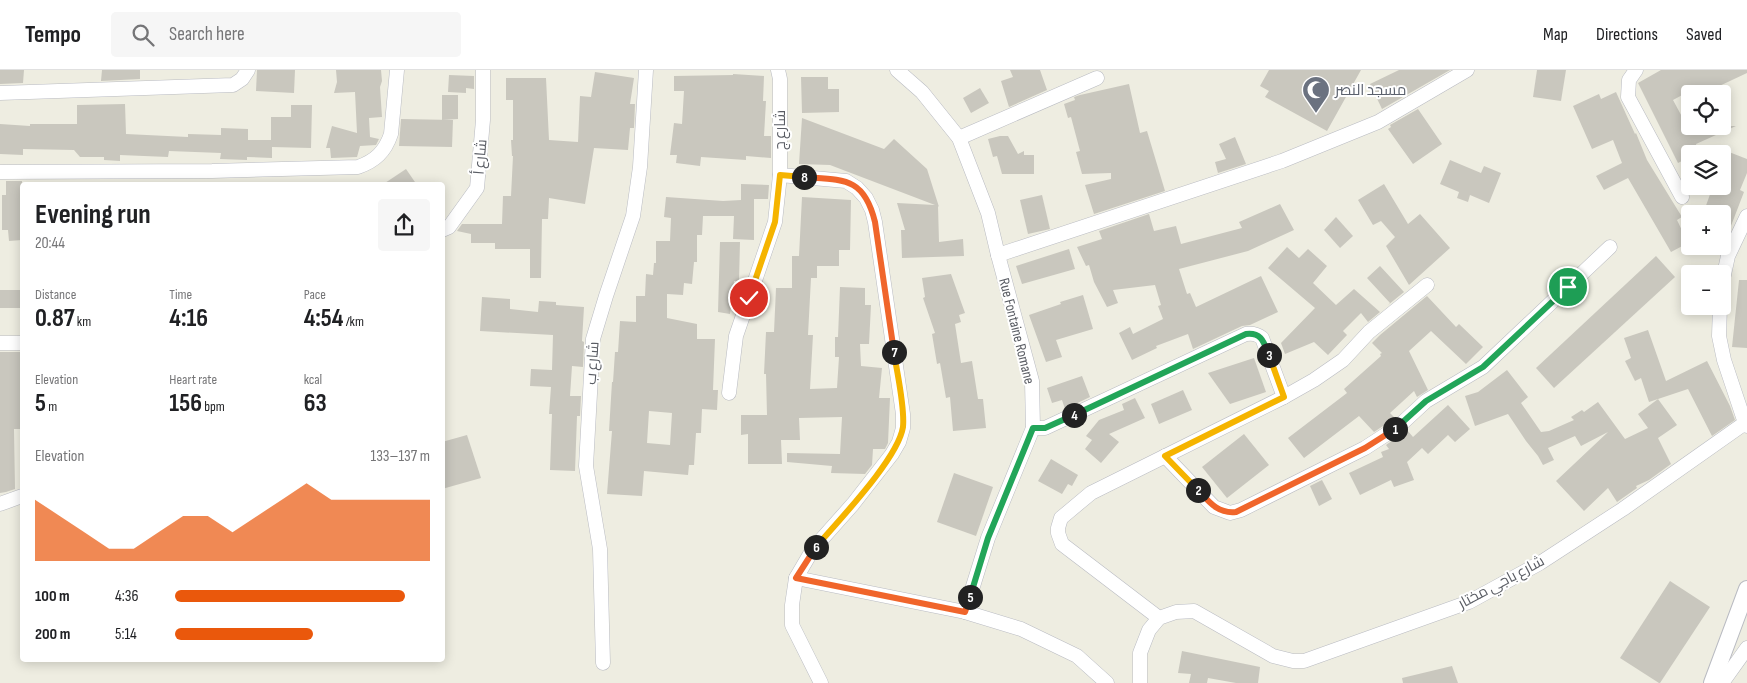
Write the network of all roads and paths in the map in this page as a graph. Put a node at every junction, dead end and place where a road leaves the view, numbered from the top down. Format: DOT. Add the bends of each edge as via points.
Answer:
graph roads {
  1 [pos="248,70"];
  2 [pos="397,70"];
  3 [pos="484,70"];
  4 [pos="646,70"];
  5 [pos="778,70"];
  6 [pos="897,70"];
  7 [pos="1467,70"];
  8 [pos="1636,70"];
  9 [pos="1097,78"];
  10 [pos="0,93"];
  11 [pos="959,138"];
  12 [pos="0,172"];
  13 [pos="780,175"];
  14 [pos="1682,197"];
  15 [pos="1747,216"];
  16 [pos="445,229"];
  17 [pos="1610,247"];
  18 [pos="998,255"];
  19 [pos="1726,265"];
  20 [pos="1427,284"];
  21 [pos="1720,315"];
  22 [pos="0,343"];
  23 [pos="20,343"];
  24 [pos="729,393"];
  25 [pos="1284,397"];
  26 [pos="1746,425"];
  27 [pos="1033,428"];
  28 [pos="1165,456"];
  29 [pos="20,497"];
  30 [pos="0,504"];
  31 [pos="796,578"];
  32 [pos="1747,589"];
  33 [pos="965,612"];
  34 [pos="1159,618"];
  35 [pos="1747,648"];
  36 [pos="603,663"];
  37 [pos="822,683"];
  38 [pos="1107,683"];
  39 [pos="1140,683"];
  40 [pos="1712,683"];
  41 [pos="1722,683"];
  1 -- 10 [label="street" via="233,85"];
  2 -- 12 [label="street" via="388,144 375,158 358,166"];
  3 -- 16 [label="street, شارع أ" via="477,188"];
  4 -- 36 [label="street, شارع ب" via="634,216 593,339 586,466 600,549"];
  5 -- 13 [label="street, شارع ج"];
  6 -- 11 [label="street, Rue Fontaine Romane" via="922,92"];
  7 -- 18 [label="street" via="1378,122 1282,161"];
  8 -- 14 [label="street" via="1629,80 1628,97"];
  9 -- 11 [label="street"];
  11 -- 18 [label="street, Rue Fontaine Romane" via="988,213"];
  13 -- 24 [label="street, شارع ج" via="775,222 736,336"];
  13 -- 31 [label="street" via="846,181 866,198 875,222 903,414 899,442 892,454 813,550"];
  15 -- 19 [label="street"];
  17 -- 28 [label="street" via="1483,367 1426,401 1399,426 1372,444 1241,510 1230,513 1214,507"];
  18 -- 27 [label="street, Rue Fontaine Romane" via="1032,381"];
  20 -- 25 [label="street" via="1369,332 1343,360"];
  21 -- 26 [label="street, شارع باجي مختار" via="1719,336 1724,360"];
  22 -- 23 [label="street"];
  25 -- 27 [label="street" via="1262,338 1246,334 1045,428"];
  25 -- 28 [label="street"];
  26 -- 34 [label="street, شارع باجي مختار" via="1548,558 1469,602 1304,660 1273,656 1194,611 1176,612"];
  27 -- 33 [label="street, Rue Fontaine Romane" via="988,538"];
  28 -- 34 [label="street" via="1091,493 1065,514 1058,528 1062,544"];
  29 -- 30 [label="street"];
  31 -- 33 [label="street"];
  31 -- 37 [label="street" via="792,625"];
  32 -- 40 [label="street"];
  33 -- 38 [label="street" via="1021,629 1077,656"];
  34 -- 39 [label="street" via="1148,630 1140,653"];
  35 -- 41 [label="street"];
}
